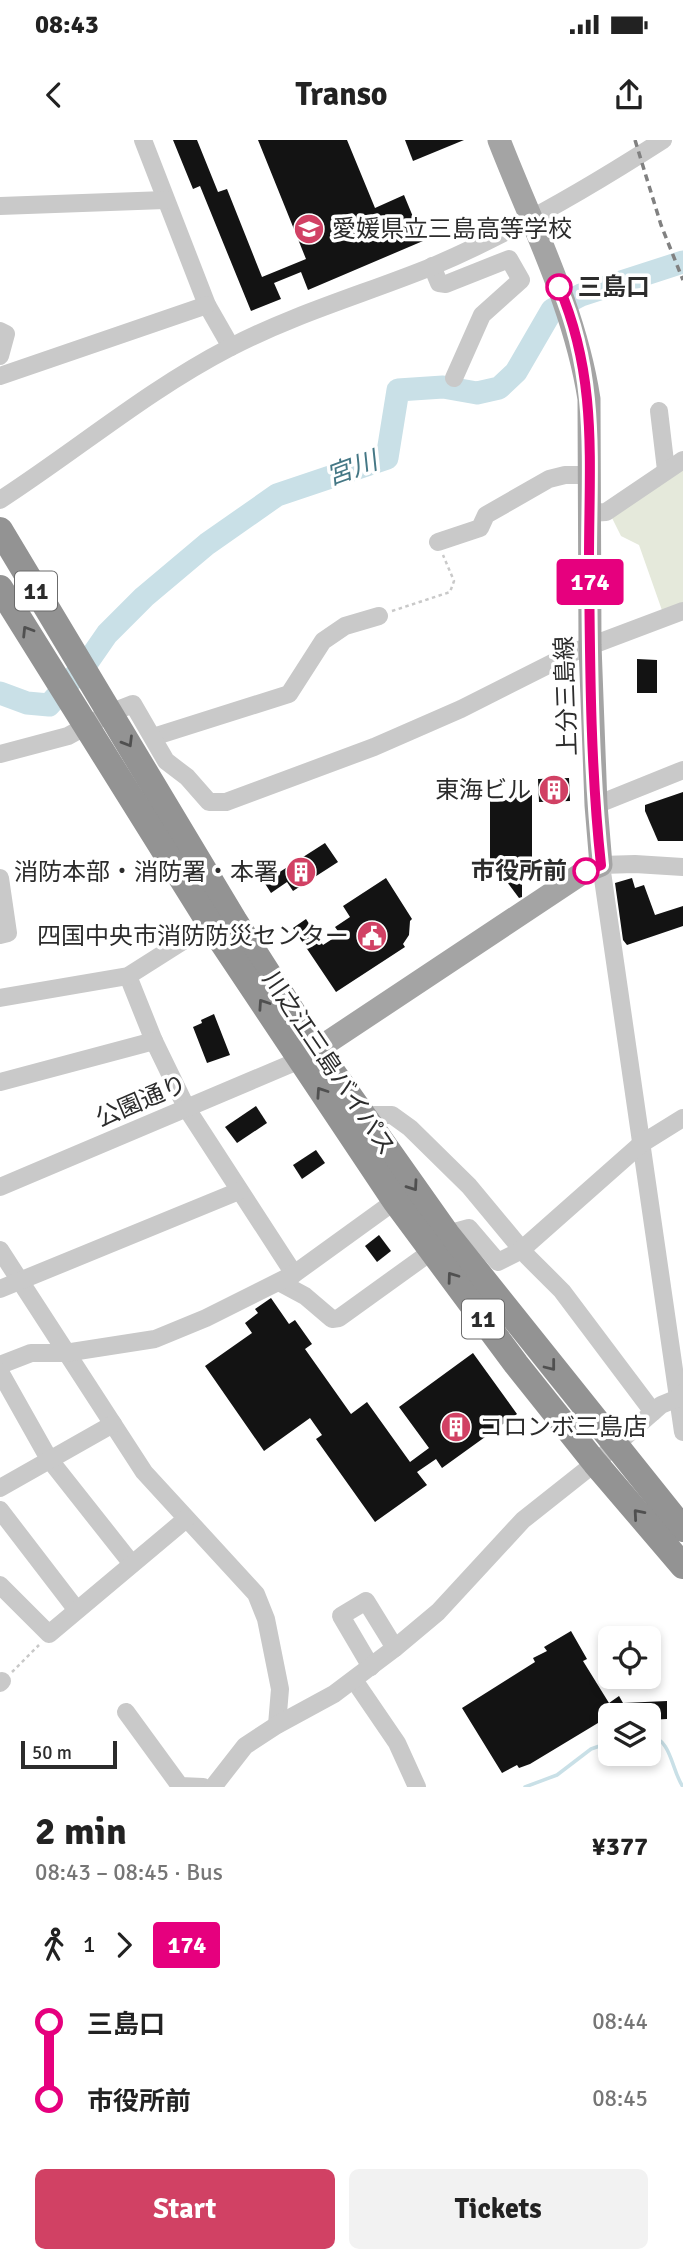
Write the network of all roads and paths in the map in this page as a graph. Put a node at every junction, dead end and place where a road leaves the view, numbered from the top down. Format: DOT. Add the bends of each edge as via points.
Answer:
graph roads {
  1 [pos="143,140"];
  2 [pos="499,140"];
  3 [pos="663,140"];
  4 [pos="165,200"];
  5 [pos="0,206"];
  6 [pos="530,219"];
  7 [pos="432,266"];
  8 [pos="207,305"];
  9 [pos="0,331"];
  10 [pos="231,347"];
  11 [pos="0,356"];
  12 [pos="0,376"];
  13 [pos="454,379"];
  14 [pos="659,411"];
  15 [pos="683,460"];
  16 [pos="666,470"];
  17 [pos="590,475"];
  18 [pos="0,500"];
  19 [pos="589,513"];
  20 [pos="0,530"];
  21 [pos="438,542"];
  22 [pos="0,588"];
  23 [pos="683,611"];
  24 [pos="379,616"];
  25 [pos="590,645"];
  26 [pos="110,713"];
  27 [pos="87,726"];
  28 [pos="153,737"];
  29 [pos="0,754"];
  30 [pos="683,770"];
  31 [pos="596,805"];
  32 [pos="601,865"];
  33 [pos="683,867"];
  34 [pos="0,878"];
  35 [pos="210,924"];
  36 [pos="0,936"];
  37 [pos="128,976"];
  38 [pos="0,998"];
  39 [pos="154,1041"];
  40 [pos="309,1055"];
  41 [pos="0,1082"];
  42 [pos="187,1109"];
  43 [pos="363,1115"];
  44 [pos="683,1118"];
  45 [pos="641,1144"];
  46 [pos="0,1187"];
  47 [pos="239,1191"];
  48 [pos="395,1201"];
  49 [pos="440,1242"];
  50 [pos="0,1250"];
  51 [pos="522,1250"];
  52 [pos="286,1278"];
  53 [pos="20,1281"];
  54 [pos="0,1289"];
  55 [pos="65,1353"];
  56 [pos="0,1365"];
  57 [pos="0,1373"];
  58 [pos="681,1395"];
  59 [pos="653,1412"];
  60 [pos="113,1424"];
  61 [pos="683,1427"];
  62 [pos="614,1444"];
  63 [pos="49,1459"];
  64 [pos="594,1463"];
  65 [pos="0,1488"];
  66 [pos="0,1510"];
  67 [pos="186,1519"];
  68 [pos="683,1529"];
  69 [pos="132,1564"];
  70 [pos="683,1566"];
  71 [pos="0,1586"];
  72 [pos="76,1609"];
  73 [pos="48,1634"];
  74 [pos="395,1648"];
  75 [pos="371,1667"];
  76 [pos="354,1680"];
  77 [pos="1,1682"];
  78 [pos="126,1712"];
  79 [pos="277,1725"];
  80 [pos="204,1787"];
  81 [pos="213,1787"];
  82 [pos="417,1787"];
  1 -- 4 [label="street"];
  2 -- 6 [label="main road, 上分三島線"];
  3 -- 6 [label="street"];
  4 -- 5 [label="street"];
  4 -- 8 [label="street"];
  6 -- 7 [label="street"];
  6 -- 17 [label="main road, 上分三島線" via="567,307 584,365"];
  7 -- 10 [label="street"];
  7 -- 13 [label="street" via="439,284 446,284 509,259 521,280 482,315"];
  8 -- 10 [label="street"];
  8 -- 12 [label="street"];
  9 -- 11 [label="street" via="6,334"];
  10 -- 18 [label="street" via="194,367"];
  14 -- 16 [label="street"];
  15 -- 16 [label="street"];
  16 -- 19 [label="street" via="606,512"];
  17 -- 19 [label="main road, 上分三島線"];
  17 -- 21 [label="street" via="549,479 486,515 480,528"];
  19 -- 25 [label="main road, 上分三島線"];
  20 -- 26 [label="highway, 川之江三島バイパス / 11"];
  21 -- 24 [label="path" via="454,581 450,592"];
  27 -- 22 [label="highway, 川之江三島バイパス / 11, one-way"];
  23 -- 25 [label="street"];
  24 -- 28 [label="street" via="345,626 323,641 289,694"];
  25 -- 28 [label="street" via="373,747 226,802 209,802 166,761"];
  25 -- 31 [label="main road, 上分三島線"];
  26 -- 27 [label="street"];
  26 -- 28 [label="street" via="133,704"];
  26 -- 40 [label="highway, 川之江三島バイパス / 11, one-way"];
  27 -- 29 [label="street" via="68,736"];
  27 -- 35 [label="highway, 川之江三島バイパス / 11"];
  30 -- 31 [label="street"];
  31 -- 32 [label="main road, 上分三島線"];
  32 -- 33 [label="street"];
  32 -- 40 [label="main road"];
  32 -- 45 [label="street"];
  34 -- 36 [label="street" via="8,933"];
  35 -- 37 [label="street"];
  40 -- 35 [label="highway, 川之江三島バイパス / 11, one-way"];
  37 -- 38 [label="street"];
  37 -- 39 [label="street"];
  39 -- 41 [label="street"];
  39 -- 42 [label="street"];
  40 -- 42 [label="street, 公園通り"];
  40 -- 43 [label="highway, 川之江三島バイパス / 11"];
  48 -- 40 [label="highway, 川之江三島バイパス / 11, one-way"];
  42 -- 46 [label="street, 公園通り"];
  42 -- 47 [label="street"];
  43 -- 49 [label="highway, 川之江三島バイパス / 11, one-way"];
  43 -- 51 [label="street" via="392,1115 410,1128 469,1185"];
  44 -- 45 [label="street"];
  45 -- 51 [label="street"];
  45 -- 58 [label="street"];
  47 -- 52 [label="street"];
  47 -- 53 [label="street"];
  48 -- 49 [label="highway, 川之江三島バイパス / 11"];
  48 -- 52 [label="street"];
  49 -- 51 [label="street" via="469,1228 498,1262"];
  49 -- 52 [label="street" via="339,1318 332,1319"];
  49 -- 62 [label="highway, 川之江三島バイパス / 11, one-way"];
  64 -- 49 [label="highway, 川之江三島バイパス / 11, one-way" via="516,1364"];
  50 -- 53 [label="street"];
  51 -- 59 [label="street" via="562,1291"];
  52 -- 55 [label="street" via="155,1339"];
  53 -- 54 [label="street"];
  53 -- 55 [label="street"];
  55 -- 56 [label="street" via="32,1353"];
  55 -- 60 [label="street"];
  57 -- 63 [label="street"];
  58 -- 59 [label="street"];
  58 -- 61 [label="street"];
  59 -- 62 [label="street"];
  60 -- 63 [label="street"];
  60 -- 67 [label="street" via="144,1472"];
  62 -- 64 [label="street"];
  62 -- 68 [label="highway, 川之江三島バイパス / 11"];
  63 -- 65 [label="street"];
  63 -- 69 [label="street"];
  70 -- 64 [label="highway, 川之江三島バイパス / 11, one-way"];
  64 -- 74 [label="street" via="523,1520 438,1612"];
  66 -- 72 [label="street"];
  67 -- 69 [label="street"];
  67 -- 79 [label="street" via="257,1594 280,1689"];
  69 -- 72 [label="street"];
  71 -- 73 [label="street"];
  72 -- 73 [label="street"];
  73 -- 77 [label="path"];
  74 -- 75 [label="street"];
  74 -- 75 [label="street" via="366,1601 341,1616"];
  75 -- 76 [label="street"];
  76 -- 79 [label="street"];
  76 -- 82 [label="street" via="397,1743"];
  78 -- 80 [label="street" via="180,1786"];
  79 -- 81 [label="street" via="245,1746"];
}
